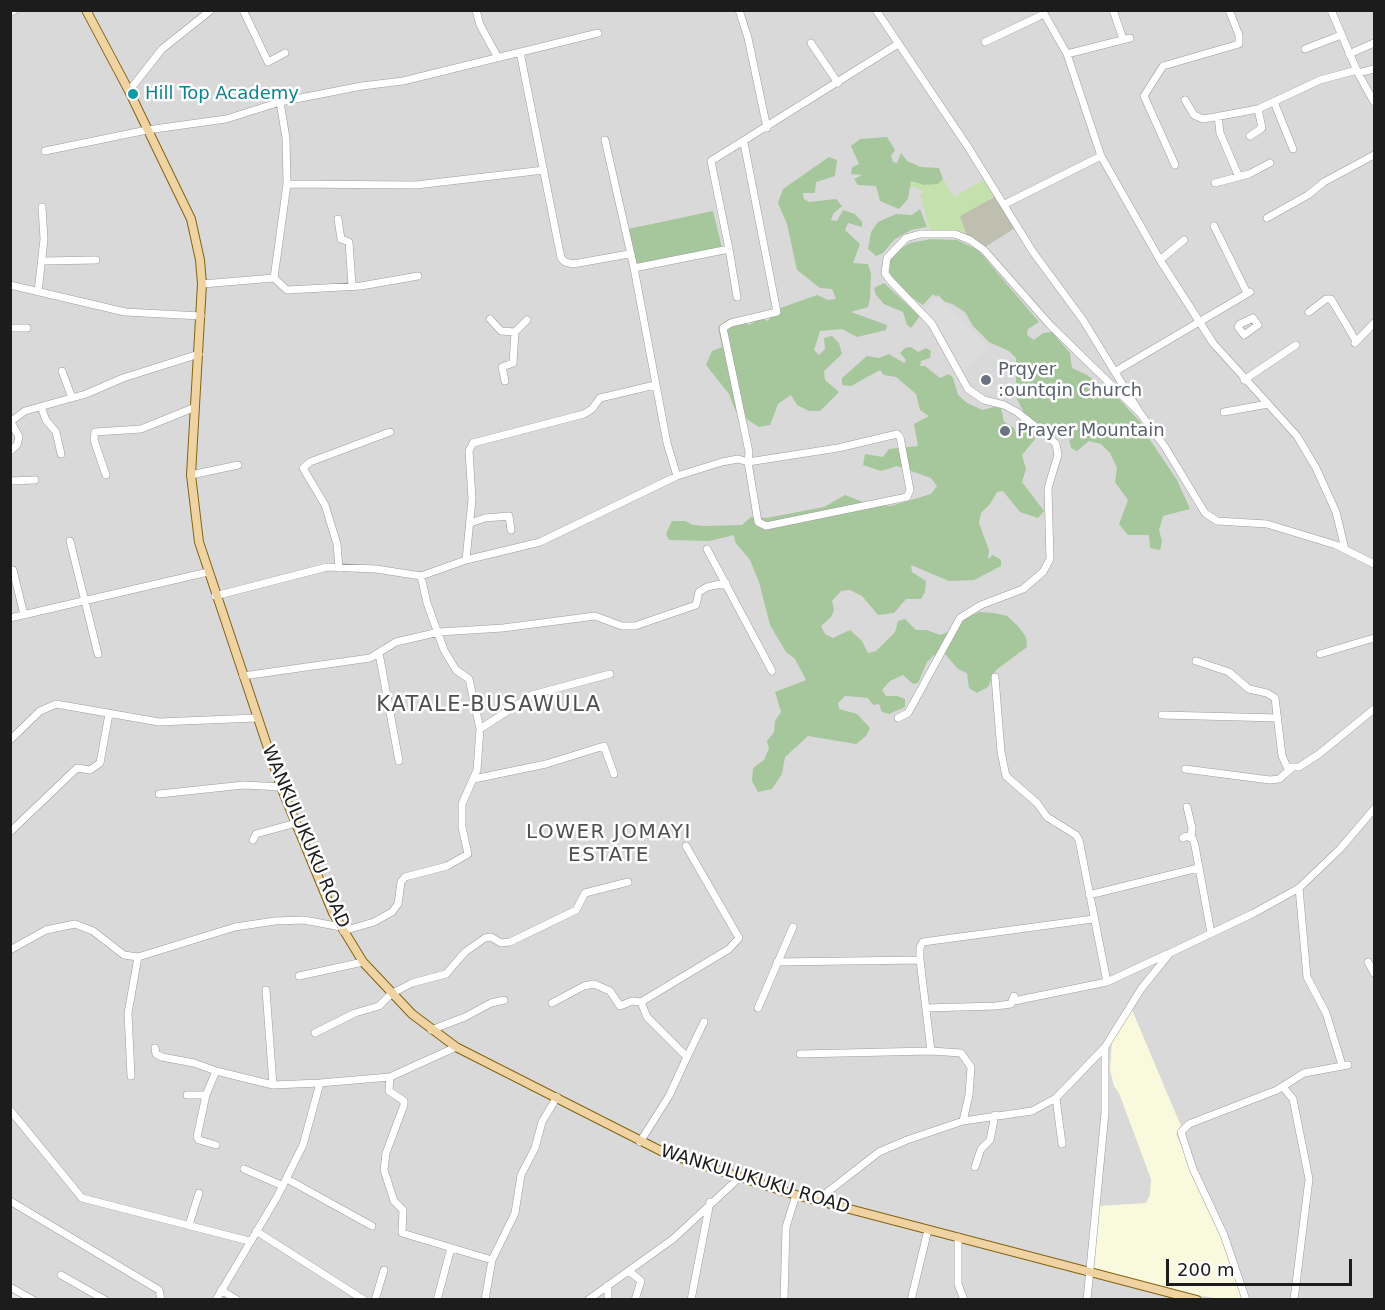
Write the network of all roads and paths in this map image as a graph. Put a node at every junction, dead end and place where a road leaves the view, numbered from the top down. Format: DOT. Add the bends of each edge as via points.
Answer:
graph roads {
  1 [pos="15,10"];
  2 [pos="86,10"];
  3 [pos="211,10"];
  4 [pos="243,10"];
  5 [pos="476,10"];
  6 [pos="739,10"];
  7 [pos="876,10"];
  8 [pos="1113,10"];
  9 [pos="1229,10"];
  10 [pos="1331,10"];
  11 [pos="1043,12"];
  12 [pos="10,13"];
  13 [pos="598,33"];
  14 [pos="1341,35"];
  15 [pos="985,42"];
  16 [pos="811,43"];
  17 [pos="1374,43"];
  18 [pos="898,44"];
  19 [pos="1305,49"];
  20 [pos="520,52"];
  21 [pos="285,53"];
  22 [pos="1066,54"];
  23 [pos="1349,54"];
  24 [pos="497,56"];
  25 [pos="1374,69"];
  26 [pos="1357,72"];
  27 [pos="838,83"];
  28 [pos="129,91"];
  29 [pos="1185,100"];
  30 [pos="280,102"];
  31 [pos="1274,102"];
  32 [pos="1374,102"];
  33 [pos="1258,109"];
  34 [pos="1218,116"];
  35 [pos="767,128"];
  36 [pos="147,130"];
  37 [pos="1250,135"];
  38 [pos="605,140"];
  39 [pos="744,143"];
  40 [pos="1293,149"];
  41 [pos="45,151"];
  42 [pos="1374,155"];
  43 [pos="1101,156"];
  44 [pos="1270,164"];
  45 [pos="1175,165"];
  46 [pos="544,170"];
  47 [pos="1239,177"];
  48 [pos="1215,183"];
  49 [pos="286,184"];
  50 [pos="1005,204"];
  51 [pos="42,207"];
  52 [pos="1267,218"];
  53 [pos="338,219"];
  54 [pos="1214,226"];
  55 [pos="1184,240"];
  56 [pos="729,249"];
  57 [pos="629,254"];
  58 [pos="96,260"];
  59 [pos="1160,260"];
  60 [pos="43,261"];
  61 [pos="634,268"];
  62 [pos="418,276"];
  63 [pos="274,278"];
  64 [pos="202,284"];
  65 [pos="10,285"];
  66 [pos="352,286"];
  67 [pos="38,292"];
  68 [pos="737,297"];
  69 [pos="1309,312"];
  70 [pos="201,316"];
  71 [pos="490,319"];
  72 [pos="526,320"];
  73 [pos="1199,322"];
  74 [pos="1374,323"];
  75 [pos="10,328"];
  76 [pos="27,328"];
  77 [pos="515,332"];
  78 [pos="1296,345"];
  79 [pos="199,354"];
  80 [pos="62,371"];
  81 [pos="1116,371"];
  82 [pos="1244,380"];
  83 [pos="505,381"];
  84 [pos="655,385"];
  85 [pos="72,398"];
  86 [pos="1268,404"];
  87 [pos="41,407"];
  88 [pos="193,408"];
  89 [pos="1224,412"];
  90 [pos="1140,413"];
  91 [pos="11,422"];
  92 [pos="390,432"];
  93 [pos="10,451"];
  94 [pos="61,454"];
  95 [pos="748,462"];
  96 [pos="238,465"];
  97 [pos="106,475"];
  98 [pos="191,475"];
  99 [pos="677,476"];
  100 [pos="35,480"];
  101 [pos="10,481"];
  102 [pos="470,523"];
  103 [pos="511,530"];
  104 [pos="70,541"];
  105 [pos="707,549"];
  106 [pos="1345,549"];
  107 [pos="466,560"];
  108 [pos="1374,564"];
  109 [pos="339,568"];
  110 [pos="13,570"];
  111 [pos="208,572"];
  112 [pos="421,576"];
  113 [pos="726,583"];
  114 [pos="215,596"];
  115 [pos="86,600"];
  116 [pos="24,615"];
  117 [pos="10,618"];
  118 [pos="439,632"];
  119 [pos="1374,638"];
  120 [pos="379,653"];
  121 [pos="98,654"];
  122 [pos="1320,654"];
  123 [pos="1196,660"];
  124 [pos="772,671"];
  125 [pos="610,674"];
  126 [pos="243,676"];
  127 [pos="995,677"];
  128 [pos="1374,709"];
  129 [pos="109,714"];
  130 [pos="1162,715"];
  131 [pos="256,718"];
  132 [pos="898,718"];
  133 [pos="1278,718"];
  134 [pos="480,729"];
  135 [pos="10,740"];
  136 [pos="399,761"];
  137 [pos="1292,768"];
  138 [pos="1185,769"];
  139 [pos="614,774"];
  140 [pos="474,779"];
  141 [pos="281,787"];
  142 [pos="159,794"];
  143 [pos="1187,807"];
  144 [pos="1374,809"];
  145 [pos="296,824"];
  146 [pos="10,832"];
  147 [pos="253,840"];
  148 [pos="686,846"];
  149 [pos="1198,868"];
  150 [pos="628,882"];
  151 [pos="1299,888"];
  152 [pos="1089,895"];
  153 [pos="1093,919"];
  154 [pos="793,927"];
  155 [pos="342,929"];
  156 [pos="1211,933"];
  157 [pos="10,950"];
  158 [pos="1170,953"];
  159 [pos="138,957"];
  160 [pos="920,960"];
  161 [pos="363,962"];
  162 [pos="777,962"];
  163 [pos="1368,962"];
  164 [pos="1374,973"];
  165 [pos="299,976"];
  166 [pos="1107,982"];
  167 [pos="266,990"];
  168 [pos="391,994"];
  169 [pos="504,1000"];
  170 [pos="641,1002"];
  171 [pos="552,1003"];
  172 [pos="758,1008"];
  173 [pos="926,1008"];
  174 [pos="704,1022"];
  175 [pos="431,1030"];
  176 [pos="315,1032"];
  177 [pos="456,1047"];
  178 [pos="1105,1047"];
  179 [pos="154,1048"];
  180 [pos="931,1051"];
  181 [pos="800,1054"];
  182 [pos="687,1057"];
  183 [pos="216,1071"];
  184 [pos="131,1076"];
  185 [pos="390,1077"];
  186 [pos="320,1083"];
  187 [pos="273,1085"];
  188 [pos="1283,1087"];
  189 [pos="187,1095"];
  190 [pos="206,1095"];
  191 [pos="558,1097"];
  192 [pos="1056,1098"];
  193 [pos="10,1110"];
  194 [pos="995,1115"];
  195 [pos="963,1121"];
  196 [pos="640,1142"];
  197 [pos="1062,1144"];
  198 [pos="216,1145"];
  199 [pos="975,1167"];
  200 [pos="244,1169"];
  201 [pos="739,1178"];
  202 [pos="285,1183"];
  203 [pos="199,1193"];
  204 [pos="796,1196"];
  205 [pos="10,1201"];
  206 [pos="816,1201"];
  207 [pos="710,1202"];
  208 [pos="189,1225"];
  209 [pos="372,1226"];
  210 [pos="928,1230"];
  211 [pos="256,1232"];
  212 [pos="958,1237"];
  213 [pos="249,1241"];
  214 [pos="451,1248"];
  215 [pos="492,1260"];
  216 [pos="384,1269"];
  217 [pos="629,1271"];
  218 [pos="1088,1271"];
  219 [pos="60,1275"];
  220 [pos="608,1286"];
  221 [pos="10,1287"];
  222 [pos="221,1290"];
  223 [pos="33,1299"];
  224 [pos="105,1299"];
  225 [pos="161,1299"];
  226 [pos="216,1299"];
  227 [pos="237,1299"];
  228 [pos="364,1299"];
  229 [pos="375,1299"];
  230 [pos="437,1299"];
  231 [pos="485,1299"];
  232 [pos="588,1299"];
  233 [pos="608,1299"];
  234 [pos="635,1299"];
  235 [pos="691,1299"];
  236 [pos="784,1299"];
  237 [pos="911,1299"];
  238 [pos="964,1299"];
  239 [pos="1087,1299"];
  240 [pos="1193,1299"];
  241 [pos="1246,1299"];
  242 [pos="1294,1299"];
  1 -- 12 [label="street"];
  2 -- 28 [label="main road, WANKULUKUKU ROAD"];
  3 -- 28 [label="street" via="162,49"];
  4 -- 21 [label="street" via="268,62"];
  5 -- 24 [label="street"];
  6 -- 35 [label="street"];
  7 -- 18 [label="street"];
  8 -- 22 [label="street" via="1126,39"];
  9 -- 45 [label="street" via="1239,44 1163,66 1144,96"];
  10 -- 14 [label="street"];
  11 -- 15 [label="street"];
  11 -- 22 [label="street"];
  13 -- 20 [label="street"];
  14 -- 19 [label="street"];
  14 -- 23 [label="street"];
  16 -- 27 [label="street"];
  17 -- 23 [label="street"];
  18 -- 27 [label="street"];
  18 -- 50 [label="street"];
  20 -- 24 [label="street"];
  20 -- 46 [label="street"];
  22 -- 43 [label="street"];
  23 -- 26 [label="street"];
  24 -- 30 [label="street" via="403,81"];
  25 -- 26 [label="street"];
  26 -- 31 [label="street" via="1320,80"];
  26 -- 32 [label="street"];
  27 -- 35 [label="street"];
  28 -- 36 [label="main road, WANKULUKUKU ROAD"];
  29 -- 34 [label="street" via="1194,115"];
  30 -- 36 [label="street" via="226,119"];
  30 -- 49 [label="street" via="286,138"];
  31 -- 33 [label="street"];
  31 -- 40 [label="street"];
  33 -- 34 [label="street"];
  33 -- 37 [label="street" via="1262,128"];
  34 -- 47 [label="street" via="1220,133"];
  35 -- 39 [label="street"];
  36 -- 41 [label="street"];
  36 -- 64 [label="main road, WANKULUKUKU ROAD" via="191,219"];
  38 -- 57 [label="street"];
  39 -- 56 [label="street" via="711,161"];
  39 -- 95 [label="street" via="777,312 731,322 723,328"];
  42 -- 52 [label="street"];
  43 -- 50 [label="street"];
  43 -- 59 [label="street"];
  44 -- 47 [label="street"];
  46 -- 49 [label="street" via="416,185"];
  46 -- 57 [label="street" via="558,250 566,262"];
  47 -- 48 [label="street"];
  49 -- 63 [label="street"];
  50 -- 81 [label="street" via="1033,252"];
  51 -- 60 [label="street"];
  53 -- 66 [label="street" via="341,239 349,242"];
  54 -- 73 [label="street" via="1249,293"];
  55 -- 59 [label="street"];
  56 -- 61 [label="street"];
  56 -- 68 [label="street"];
  57 -- 61 [label="street"];
  58 -- 60 [label="street"];
  59 -- 73 [label="street"];
  60 -- 67 [label="street"];
  61 -- 84 [label="street"];
  62 -- 66 [label="street"];
  63 -- 64 [label="street"];
  63 -- 66 [label="street" via="287,290"];
  64 -- 70 [label="main road, WANKULUKUKU ROAD"];
  65 -- 67 [label="street"];
  67 -- 70 [label="street" via="125,312"];
  69 -- 74 [label="street" via="1331,299 1355,343"];
  70 -- 79 [label="main road, WANKULUKUKU ROAD"];
  71 -- 77 [label="street" via="501,331"];
  72 -- 77 [label="street"];
  73 -- 81 [label="street"];
  73 -- 82 [label="street" via="1212,344"];
  75 -- 76 [label="street"];
  77 -- 83 [label="street" via="513,363 502,367"];
  78 -- 82 [label="street"];
  79 -- 85 [label="street"];
  79 -- 88 [label="main road, WANKULUKUKU ROAD"];
  80 -- 85 [label="street"];
  81 -- 90 [label="street"];
  82 -- 86 [label="street"];
  84 -- 99 [label="street"];
  84 -- 102 [label="street" via="600,398 584,414 473,443 469,451"];
  85 -- 87 [label="street"];
  86 -- 89 [label="street"];
  86 -- 106 [label="street" via="1297,436 1316,468 1336,512"];
  87 -- 91 [label="street" via="24,411"];
  87 -- 94 [label="street" via="56,432"];
  88 -- 97 [label="street" via="141,429 95,432"];
  88 -- 98 [label="main road, WANKULUKUKU ROAD"];
  90 -- 106 [label="street" via="1213,520 1267,524"];
  90 -- 132 [label="street" via="970,240 955,234 920,234 906,238 894,249 885,265 889,279 932,324 968,389 984,400 1017,412 1056,444 1058,454 1048,488 1050,559 1043,572 1023,589 981,605 960,618 908,713"];
  91 -- 93 [label="street" via="19,437"];
  92 -- 109 [label="street" via="303,468 332,524"];
  95 -- 95 [label="street" via="758,522 766,526 888,503 907,497 910,490 897,434"];
  95 -- 99 [label="street" via="738,459"];
  96 -- 98 [label="street"];
  98 -- 111 [label="main road, WANKULUKUKU ROAD" via="198,536"];
  99 -- 107 [label="street" via="540,542"];
  100 -- 101 [label="street"];
  102 -- 103 [label="street" via="509,516"];
  102 -- 107 [label="street"];
  104 -- 115 [label="street"];
  105 -- 113 [label="street"];
  106 -- 108 [label="street"];
  107 -- 112 [label="street"];
  109 -- 112 [label="street"];
  109 -- 114 [label="street" via="278,577"];
  110 -- 116 [label="street"];
  111 -- 114 [label="main road, WANKULUKUKU ROAD"];
  111 -- 115 [label="street"];
  112 -- 118 [label="street"];
  113 -- 118 [label="street" via="699,592 696,605 631,627 595,616"];
  113 -- 124 [label="street"];
  114 -- 126 [label="main road, WANKULUKUKU ROAD"];
  115 -- 116 [label="street"];
  115 -- 121 [label="street"];
  116 -- 117 [label="street"];
  118 -- 120 [label="street" via="396,642"];
  118 -- 134 [label="street" via="452,663 469,679"];
  119 -- 122 [label="street"];
  120 -- 126 [label="street" via="342,664"];
  120 -- 136 [label="street"];
  123 -- 133 [label="street" via="1229,672 1249,689 1271,694 1277,702"];
  125 -- 134 [label="street" via="532,695"];
  126 -- 131 [label="main road, WANKULUKUKU ROAD"];
  127 -- 152 [label="street" via="1006,776 1047,817 1076,834"];
  128 -- 137 [label="street" via="1319,754"];
  129 -- 131 [label="street" via="159,722"];
  129 -- 135 [label="street" via="56,704 47,706"];
  129 -- 146 [label="street" via="100,763 90,770 76,768"];
  130 -- 133 [label="street"];
  131 -- 141 [label="main road, WANKULUKUKU ROAD"];
  133 -- 137 [label="street" via="1284,763"];
  134 -- 140 [label="street"];
  137 -- 138 [label="street" via="1279,779 1270,780"];
  139 -- 140 [label="street" via="604,746 546,764"];
  140 -- 155 [label="street" via="462,804 468,854 447,866 405,877 392,912 374,922"];
  141 -- 142 [label="street" via="244,785"];
  141 -- 145 [label="main road, WANKULUKUKU ROAD"];
  143 -- 149 [label="street" via="1191,824 1187,838 1195,846"];
  144 -- 151 [label="street"];
  145 -- 147 [label="street" via="256,834"];
  145 -- 155 [label="main road, WANKULUKUKU ROAD"];
  148 -- 170 [label="street" via="739,938 729,949"];
  149 -- 152 [label="street"];
  149 -- 156 [label="street"];
  150 -- 168 [label="street" via="585,893 576,910 510,942 485,938 465,952 446,974 424,978"];
  151 -- 156 [label="street"];
  151 -- 188 [label="street" via="1307,976 1326,1012 1345,1065 1304,1073"];
  152 -- 153 [label="street"];
  153 -- 160 [label="street" via="926,941 921,944"];
  153 -- 166 [label="street"];
  154 -- 162 [label="street"];
  155 -- 159 [label="street" via="304,920 275,921 235,927"];
  155 -- 161 [label="main road, WANKULUKUKU ROAD"];
  156 -- 158 [label="street"];
  157 -- 159 [label="street" via="46,930 75,924 84,926 123,955"];
  158 -- 166 [label="street"];
  158 -- 178 [label="street" via="1141,989"];
  159 -- 184 [label="street" via="128,1013"];
  160 -- 162 [label="street"];
  160 -- 173 [label="street"];
  161 -- 165 [label="street"];
  161 -- 168 [label="main road, WANKULUKUKU ROAD"];
  162 -- 172 [label="street"];
  163 -- 164 [label="street"];
  166 -- 173 [label="street" via="1014,998 996,1006"];
  167 -- 187 [label="street"];
  168 -- 175 [label="main road, WANKULUKUKU ROAD"];
  168 -- 176 [label="street" via="379,1006"];
  169 -- 175 [label="street"];
  170 -- 171 [label="street" via="620,1005 610,991 594,984"];
  170 -- 182 [label="street" via="647,1017"];
  173 -- 180 [label="street"];
  174 -- 182 [label="street"];
  175 -- 177 [label="main road, WANKULUKUKU ROAD"];
  177 -- 185 [label="street"];
  177 -- 191 [label="main road, WANKULUKUKU ROAD"];
  178 -- 192 [label="street"];
  178 -- 218 [label="street" via="1105,1113"];
  179 -- 183 [label="street" via="162,1057"];
  180 -- 181 [label="street"];
  180 -- 195 [label="street" via="954,1051 971,1066"];
  182 -- 196 [label="street" via="669,1096"];
  183 -- 187 [label="street"];
  183 -- 190 [label="street"];
  185 -- 186 [label="street"];
  185 -- 214 [label="street" via="389,1091 404,1105 386,1153 384,1170 394,1201 404,1210 401,1231"];
  186 -- 187 [label="street"];
  186 -- 202 [label="street" via="303,1145"];
  188 -- 241 [label="street" via="1189,1124 1181,1132"];
  188 -- 242 [label="street" via="1293,1099 1309,1179"];
  189 -- 190 [label="street"];
  190 -- 198 [label="street" via="197,1139"];
  191 -- 196 [label="main road, WANKULUKUKU ROAD"];
  191 -- 215 [label="street" via="542,1122 521,1176 515,1213"];
  192 -- 194 [label="street" via="1032,1111"];
  192 -- 197 [label="street"];
  193 -- 208 [label="street" via="82,1198"];
  194 -- 195 [label="street"];
  194 -- 199 [label="street" via="990,1140 981,1149"];
  195 -- 206 [label="street" via="879,1152"];
  196 -- 201 [label="main road, WANKULUKUKU ROAD"];
  200 -- 202 [label="street"];
  201 -- 204 [label="main road, WANKULUKUKU ROAD"];
  201 -- 207 [label="street"];
  202 -- 209 [label="street"];
  202 -- 211 [label="street"];
  203 -- 208 [label="street"];
  204 -- 206 [label="main road, WANKULUKUKU ROAD"];
  204 -- 236 [label="street" via="786,1227"];
  205 -- 225 [label="street" via="159,1290"];
  206 -- 210 [label="main road, WANKULUKUKU ROAD"];
  207 -- 217 [label="street" via="673,1239"];
  207 -- 235 [label="street"];
  208 -- 213 [label="street"];
  210 -- 212 [label="main road, WANKULUKUKU ROAD"];
  210 -- 237 [label="street"];
  211 -- 213 [label="street"];
  211 -- 228 [label="street"];
  212 -- 218 [label="main road, WANKULUKUKU ROAD"];
  212 -- 238 [label="street" via="958,1284"];
  213 -- 222 [label="street"];
  214 -- 215 [label="street"];
  214 -- 230 [label="street"];
  215 -- 231 [label="street"];
  216 -- 229 [label="street"];
  217 -- 220 [label="street"];
  217 -- 234 [label="street" via="641,1281"];
  218 -- 239 [label="street"];
  218 -- 240 [label="main road, WANKULUKUKU ROAD"];
  219 -- 224 [label="street"];
  220 -- 232 [label="street"];
  220 -- 233 [label="street"];
  221 -- 223 [label="street"];
  222 -- 226 [label="street"];
  222 -- 227 [label="street"];
}
